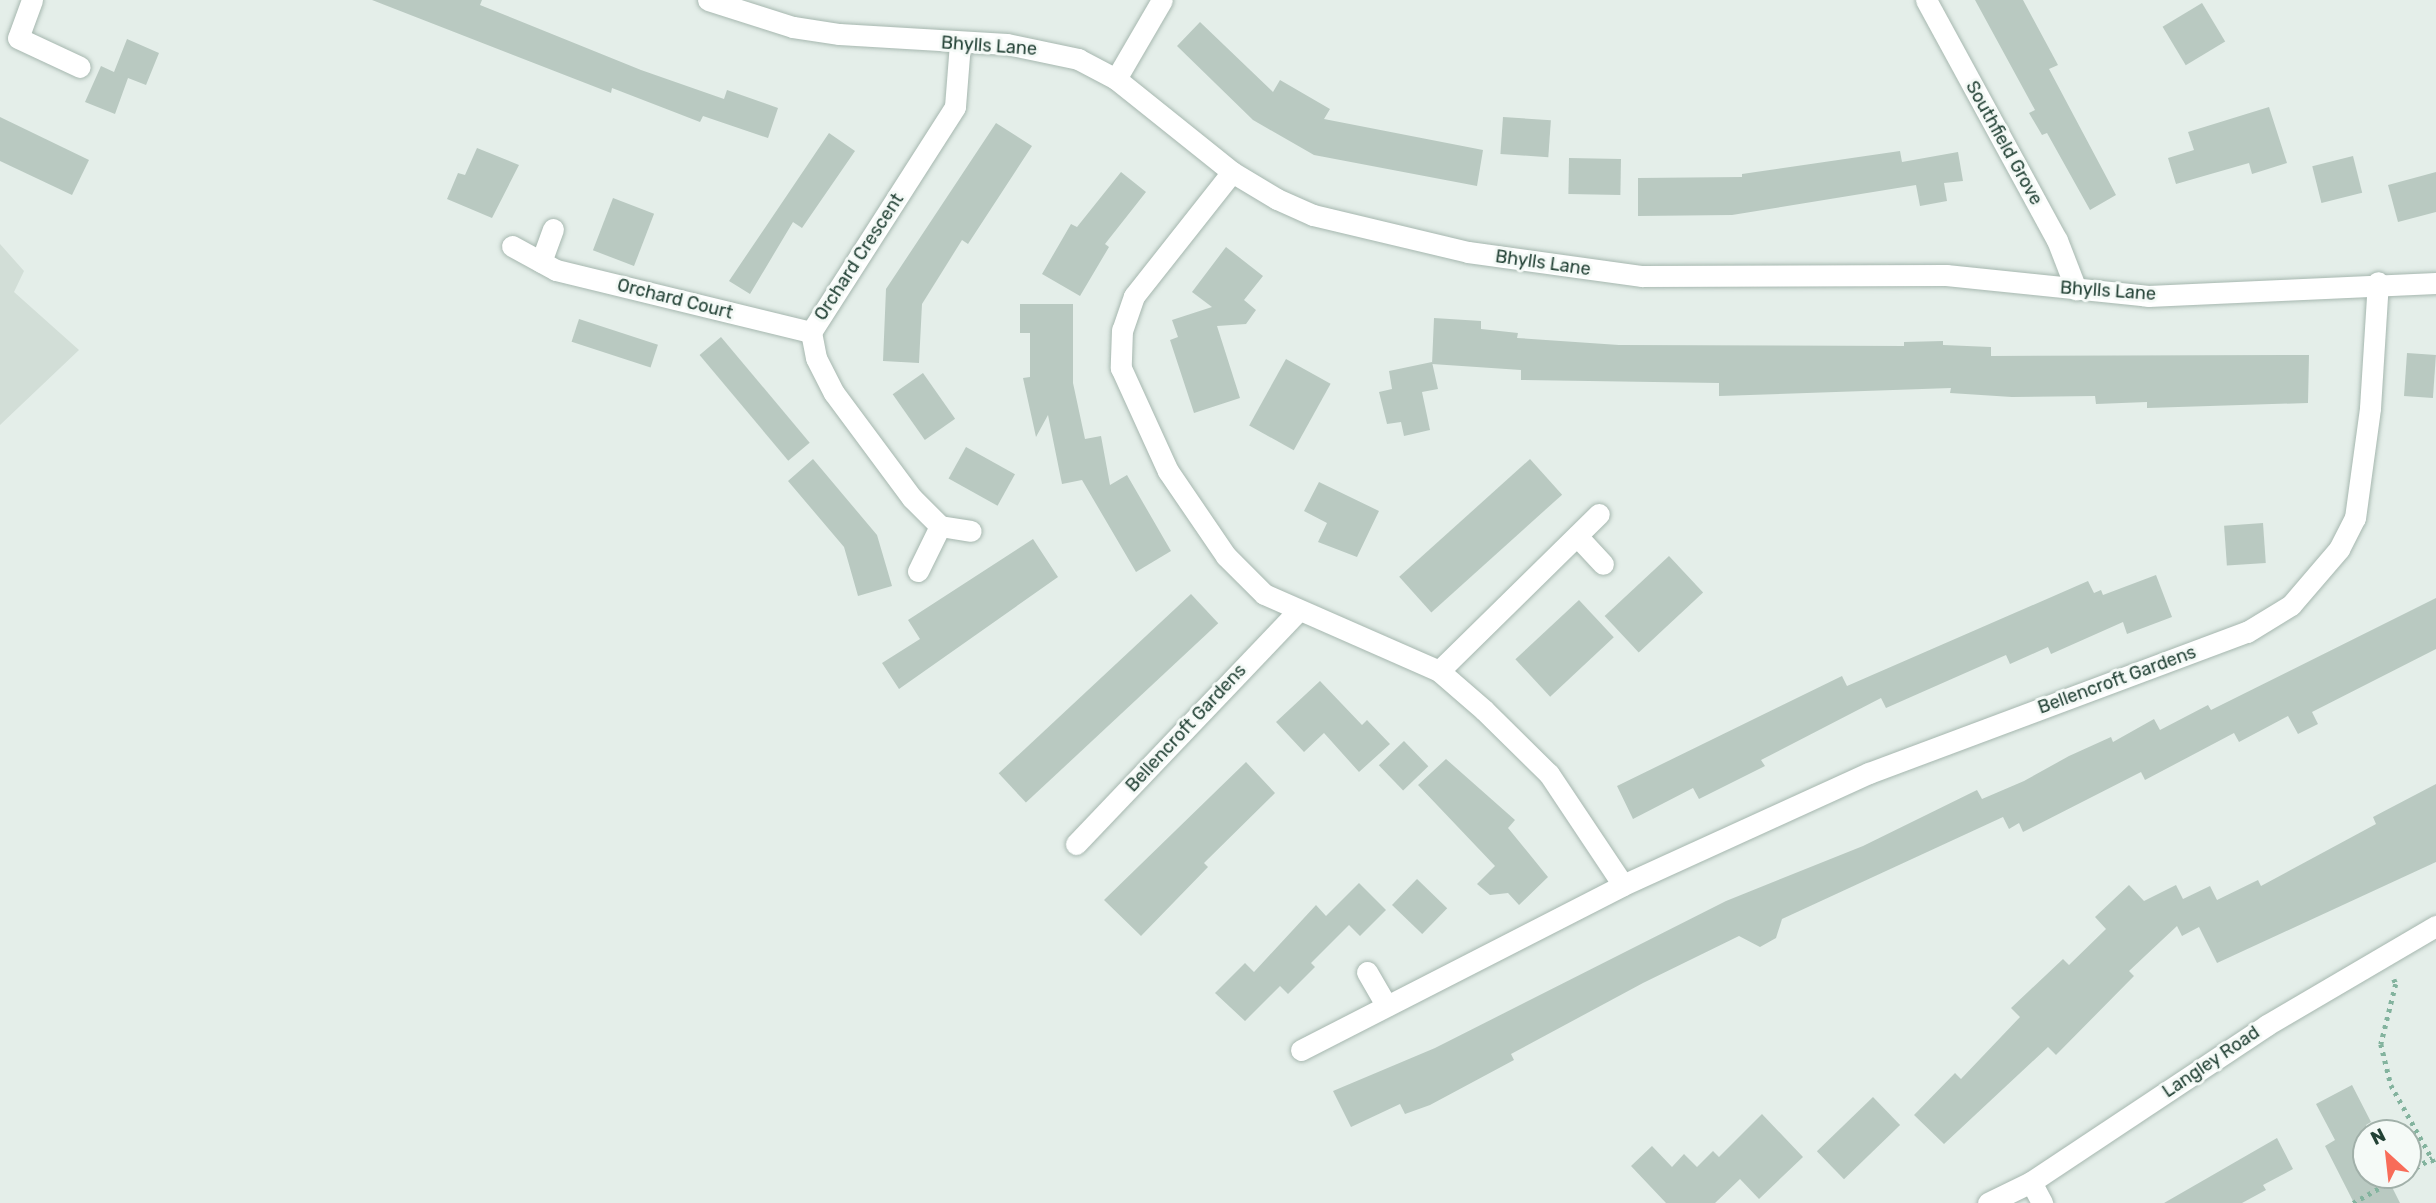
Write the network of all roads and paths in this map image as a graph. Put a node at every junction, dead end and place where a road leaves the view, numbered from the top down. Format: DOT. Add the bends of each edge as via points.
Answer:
graph roads {
  1 [pos="32,0"];
  2 [pos="708,0"];
  3 [pos="1162,0"];
  4 [pos="1926,0"];
  5 [pos="960,43"];
  6 [pos="80,67"];
  7 [pos="1116,79"];
  8 [pos="1232,172"];
  9 [pos="553,229"];
  10 [pos="512,246"];
  11 [pos="541,262"];
  12 [pos="2378,282"];
  13 [pos="2436,283"];
  14 [pos="2076,289"];
  15 [pos="811,332"];
  16 [pos="1599,514"];
  17 [pos="940,526"];
  18 [pos="971,531"];
  19 [pos="1577,536"];
  20 [pos="1603,564"];
  21 [pos="918,571"];
  22 [pos="1297,612"];
  23 [pos="1439,671"];
  24 [pos="1076,844"];
  25 [pos="1623,886"];
  26 [pos="2436,926"];
  27 [pos="2381,955"];
  28 [pos="1367,972"];
  29 [pos="1387,1006"];
  30 [pos="1301,1050"];
  31 [pos="2432,1158"];
  32 [pos="2422,1164"];
  33 [pos="2436,1166"];
  34 [pos="2031,1182"];
  35 [pos="2378,1189"];
  36 [pos="1988,1203"];
  37 [pos="2042,1203"];
  38 [pos="2353,1203"];
  1 -- 6 [label="street" via="18,38"];
  2 -- 5 [label="street, Bhylls Lane" via="782,24 839,34"];
  3 -- 7 [label="street"];
  4 -- 14 [label="street, Southfield Grove" via="2057,240"];
  5 -- 7 [label="street, Bhylls Lane" via="1041,48 1078,59"];
  5 -- 15 [label="street, Orchard Crescent" via="955,107"];
  7 -- 8 [label="street, Bhylls Lane"];
  8 -- 14 [label="street, Bhylls Lane" via="1313,215 1468,252 1555,267 1642,276 1946,275"];
  8 -- 22 [label="street" via="1134,296 1122,330 1121,368 1168,471 1226,556 1264,594"];
  9 -- 11 [label="street"];
  10 -- 11 [label="street, Orchard Court"];
  11 -- 15 [label="street, Orchard Court" via="556,270"];
  12 -- 13 [label="street, Bhylls Lane"];
  12 -- 14 [label="street, Bhylls Lane" via="2186,295"];
  12 -- 25 [label="street, Bellencroft Gardens" via="2370,408 2355,518 2339,549 2291,605 2246,632 1869,773"];
  15 -- 17 [label="street, Orchard Crescent" via="816,358 834,393 912,498"];
  16 -- 19 [label="street"];
  17 -- 18 [label="street"];
  17 -- 21 [label="street"];
  19 -- 20 [label="street"];
  19 -- 23 [label="street"];
  22 -- 23 [label="street"];
  22 -- 24 [label="street, Bellencroft Gardens"];
  23 -- 25 [label="street" via="1549,774"];
  25 -- 29 [label="street, Bellencroft Gardens"];
  26 -- 27 [label="street, Langley Road"];
  27 -- 31 [label="path" via="2396,984 2381,1044 2391,1085"];
  27 -- 34 [label="street, Langley Road"];
  28 -- 29 [label="street"];
  29 -- 30 [label="street, Bellencroft Gardens"];
  31 -- 32 [label="path"];
  31 -- 33 [label="path"];
  34 -- 36 [label="street, Langley Road"];
  34 -- 37 [label="street"];
  35 -- 38 [label="path"];
}
